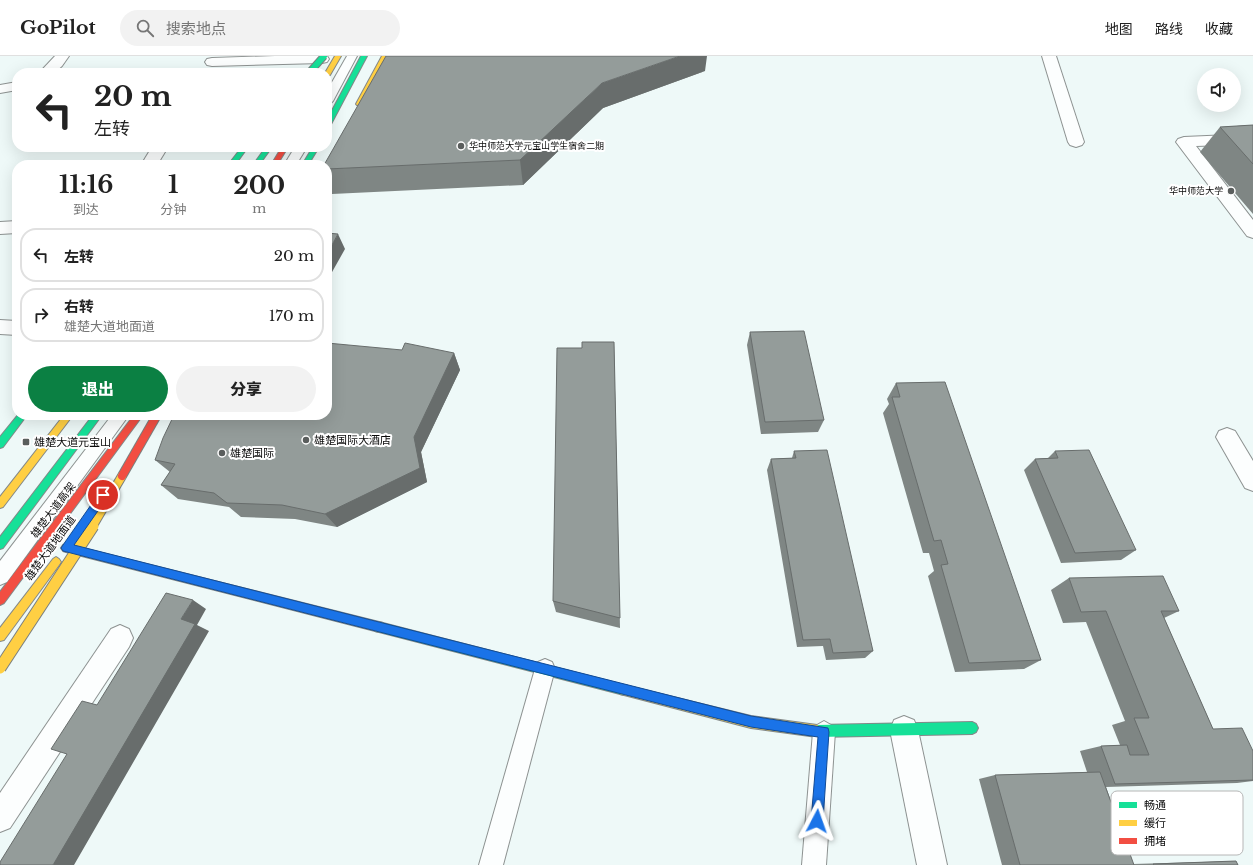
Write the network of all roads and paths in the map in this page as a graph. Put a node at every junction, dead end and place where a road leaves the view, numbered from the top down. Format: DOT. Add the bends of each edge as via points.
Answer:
graph roads {
  1 [pos="62,56"];
  2 [pos="338,56"];
  3 [pos="352,56"];
  4 [pos="364,56"];
  5 [pos="385,56"];
  6 [pos="1049,56"];
  7 [pos="323,58"];
  8 [pos="210,64"];
  9 [pos="52,68"];
  10 [pos="314,68"];
  11 [pos="317,68"];
  12 [pos="331,68"];
  13 [pos="12,87"];
  14 [pos="0,89"];
  15 [pos="332,92"];
  16 [pos="355,112"];
  17 [pos="332,117"];
  18 [pos="1253,140"];
  19 [pos="1076,142"];
  20 [pos="241,152"];
  21 [pos="235,160"];
  22 [pos="12,227"];
  23 [pos="0,228"];
  24 [pos="1253,232"];
  25 [pos="0,327"];
  26 [pos="12,328"];
  27 [pos="19,420"];
  28 [pos="65,420"];
  29 [pos="94,420"];
  30 [pos="117,420"];
  31 [pos="135,420"];
  32 [pos="156,420"];
  33 [pos="156,420"];
  34 [pos="1227,436"];
  35 [pos="0,444"];
  36 [pos="1253,481"];
  37 [pos="0,504"];
  38 [pos="83,524"];
  39 [pos="0,545"];
  40 [pos="0,576"];
  41 [pos="0,600"];
  42 [pos="0,636"];
  43 [pos="120,638"];
  44 [pos="0,668"];
  45 [pos="545,670"];
  46 [pos="972,728"];
  47 [pos="904,730"];
  48 [pos="824,732"];
  49 [pos="1,815"];
  50 [pos="491,865"];
  51 [pos="814,865"];
  52 [pos="932,865"];
  1 -- 9 [label="street"];
  2 -- 12 [label="main road"];
  3 -- 15 [label="lane"];
  4 -- 17 [label="main road"];
  5 -- 16 [label="main road"];
  6 -- 19 [label="street"];
  7 -- 8 [label="street"];
  7 -- 10 [label="main road, bridge"];
  7 -- 11 [label="main road"];
  13 -- 14 [label="street"];
  18 -- 24 [label="street" via="1184,142"];
  20 -- 21 [label="main road"];
  22 -- 23 [label="street"];
  25 -- 26 [label="street"];
  27 -- 35 [label="main road"];
  28 -- 37 [label="main road"];
  29 -- 39 [label="main road, 雄楚大道高架"];
  30 -- 40 [label="lane"];
  31 -- 41 [label="main road, 雄楚大道高架"];
  32 -- 38 [label="main road, 雄楚大道地面道"];
  33 -- 44 [label="main road, bridge" via="94,524"];
  34 -- 36 [label="street"];
  42 -- 45 [label="main road, 雄楚大道地面道" via="68,545"];
  43 -- 49 [label="street"];
  45 -- 48 [label="main road" via="751,722"];
  45 -- 50 [label="lane"];
  46 -- 47 [label="main road"];
  47 -- 48 [label="main road"];
  47 -- 52 [label="street"];
  48 -- 51 [label="lane"];
}
